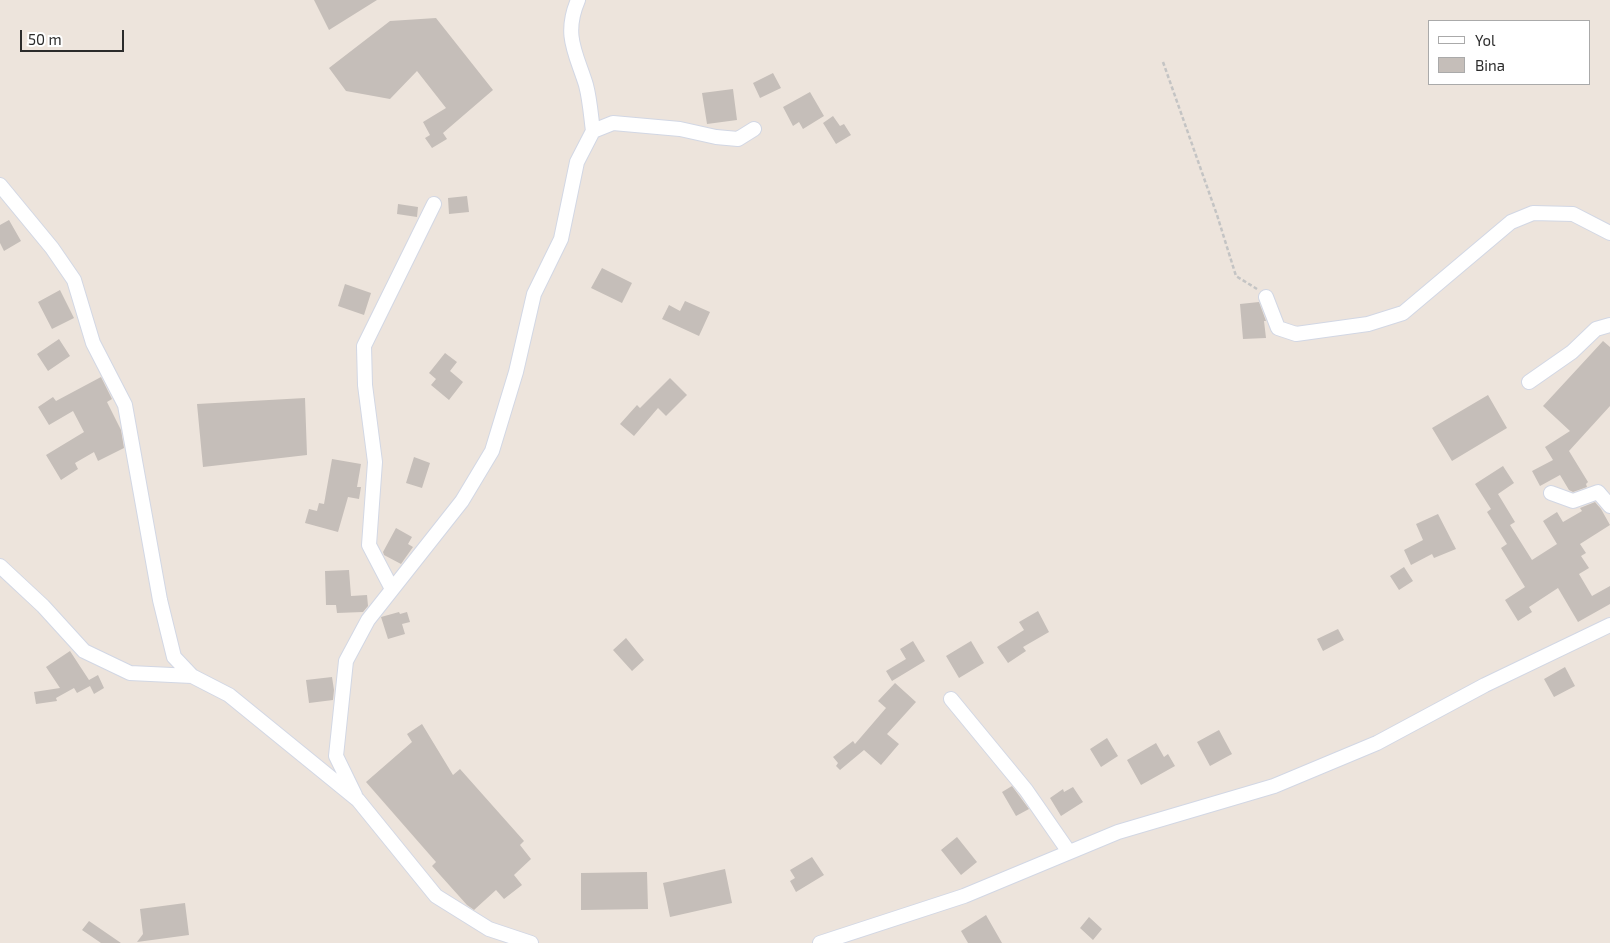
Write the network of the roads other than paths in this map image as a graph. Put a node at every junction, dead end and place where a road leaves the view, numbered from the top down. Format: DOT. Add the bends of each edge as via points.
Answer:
graph roads {
  1 [pos="578,0"];
  2 [pos="754,129"];
  3 [pos="593,131"];
  4 [pos="0,186"];
  5 [pos="434,204"];
  6 [pos="1610,233"];
  7 [pos="1266,297"];
  8 [pos="1610,325"];
  9 [pos="1528,382"];
  10 [pos="1551,493"];
  11 [pos="1610,506"];
  12 [pos="0,566"];
  13 [pos="392,589"];
  14 [pos="1610,625"];
  15 [pos="192,676"];
  16 [pos="951,699"];
  17 [pos="358,800"];
  18 [pos="1069,852"];
  19 [pos="531,943"];
  20 [pos="820,943"];
  1 -- 3 [label="street" via="570,33 586,87"];
  2 -- 3 [label="street" via="738,138 613,123"];
  3 -- 13 [label="street" via="578,162 561,238 534,294 516,372 492,451 462,500"];
  4 -- 15 [label="street" via="52,248 74,280 93,343 125,405 160,600 174,657"];
  5 -- 13 [label="street" via="364,346 365,385 375,462 369,545"];
  6 -- 7 [label="street" via="1573,214 1533,213 1511,222 1403,313 1368,324 1296,334 1278,328"];
  8 -- 9 [label="street" via="1596,329 1572,352"];
  10 -- 11 [label="street" via="1573,501 1598,492"];
  12 -- 15 [label="street" via="84,651 130,672"];
  13 -- 17 [label="street" via="368,620 346,661 336,756"];
  14 -- 18 [label="street" via="1485,685 1377,743 1283,782 1118,832"];
  15 -- 17 [label="street" via="229,695"];
  16 -- 18 [label="street" via="1026,790"];
  17 -- 19 [label="street" via="436,896 490,929"];
  18 -- 20 [label="street" via="964,896"];
}
